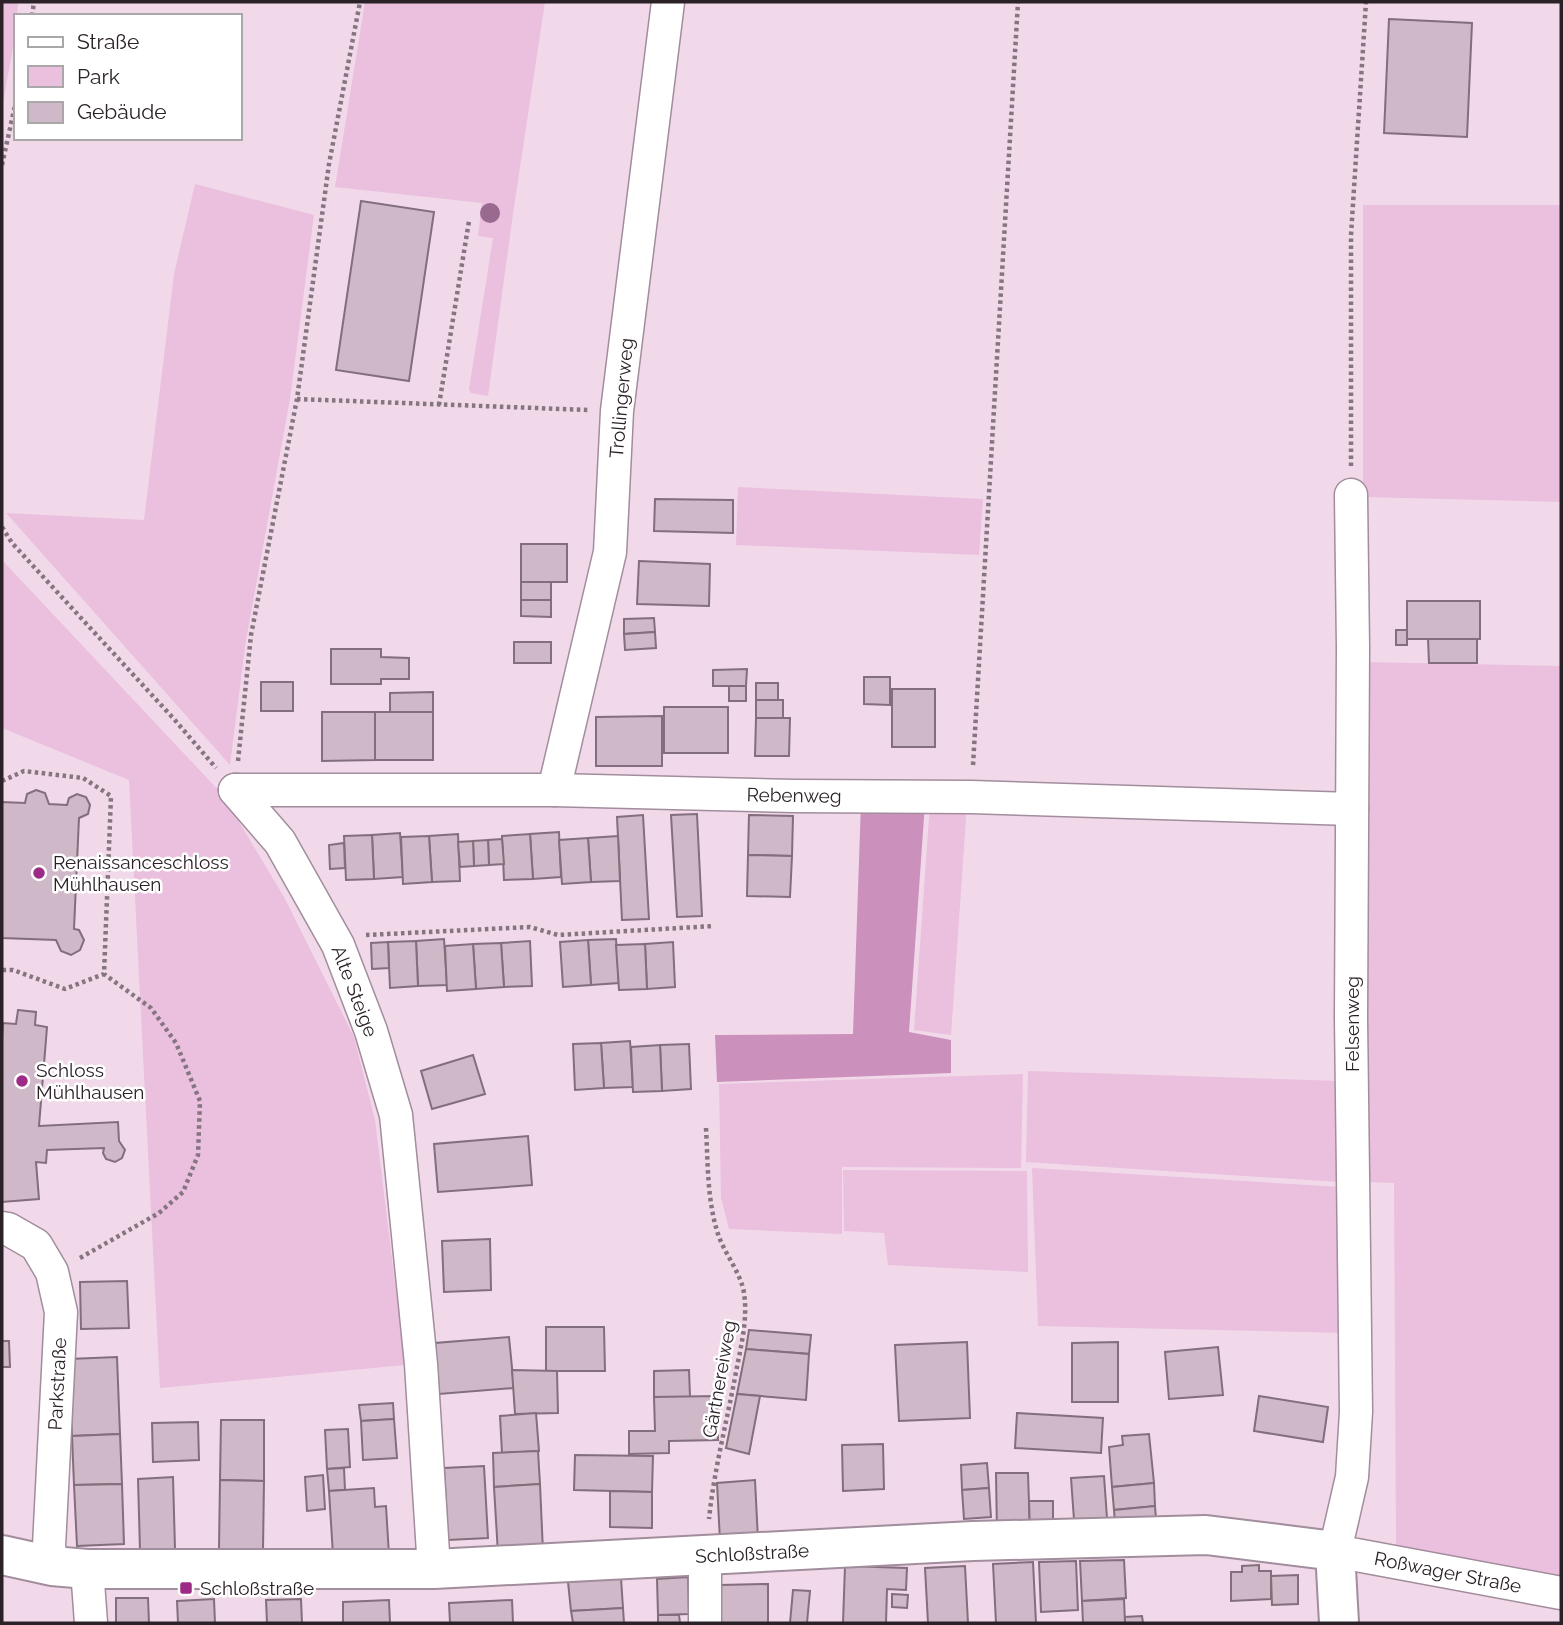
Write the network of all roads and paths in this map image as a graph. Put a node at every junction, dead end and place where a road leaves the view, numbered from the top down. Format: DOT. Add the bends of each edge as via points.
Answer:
graph roads {
  1 [pos="359,2"];
  2 [pos="668,2"];
  3 [pos="1018,2"];
  4 [pos="1366,2"];
  5 [pos="14,110"];
  6 [pos="2,165"];
  7 [pos="469,221"];
  8 [pos="297,399"];
  9 [pos="439,405"];
  10 [pos="617,411"];
  11 [pos="1352,495"];
  12 [pos="2,527"];
  13 [pos="2,781"];
  14 [pos="235,790"];
  15 [pos="554,790"];
  16 [pos="971,797"];
  17 [pos="1352,809"];
  18 [pos="713,926"];
  19 [pos="354,936"];
  20 [pos="2,970"];
  21 [pos="104,974"];
  22 [pos="706,1128"];
  23 [pos="2,1228"];
  24 [pos="52,1272"];
  25 [pos="1335,1551"];
  26 [pos="2,1555"];
  27 [pos="705,1556"];
  28 [pos="69,1567"];
  29 [pos="435,1569"];
  30 [pos="1561,1593"];
  31 [pos="91,1623"];
  32 [pos="705,1623"];
  33 [pos="1339,1623"];
  1 -- 8 [label="path" via="329,164"];
  2 -- 10 [label="street, Trollingerweg"];
  3 -- 16 [label="path"];
  4 -- 11 [label="path" via="1351,235"];
  5 -- 6 [label="path"];
  7 -- 9 [label="path"];
  8 -- 9 [label="path"];
  8 -- 14 [label="path" via="251,635"];
  9 -- 10 [label="path"];
  10 -- 15 [label="street, Trollingerweg" via="610,552"];
  11 -- 17 [label="street, Felsenweg"];
  12 -- 14 [label="path"];
  13 -- 21 [label="path" via="24,771 83,778 111,796"];
  14 -- 15 [label="street, Rebenweg"];
  14 -- 29 [label="street, Alte Steige" via="280,842 338,944 372,1031 396,1115 422,1364"];
  15 -- 16 [label="street, Rebenweg"];
  16 -- 17 [label="street, Rebenweg"];
  17 -- 25 [label="street, Felsenweg" via="1356,1412 1352,1477"];
  18 -- 19 [label="path" via="558,935 530,927"];
  20 -- 21 [label="path" via="65,989"];
  21 -- 24 [label="path" via="151,1008 176,1043 200,1101 198,1155 183,1192 159,1213"];
  22 -- 27 [label="path, Gärtnereiweg" via="709,1198 719,1237 744,1291 744,1328 712,1482"];
  23 -- 24 [label="street, Parkstraße" via="36,1245"];
  24 -- 28 [label="street, Parkstraße" via="61,1312 49,1546"];
  25 -- 27 [label="street, Schloßstraße" via="1206,1535 973,1541"];
  25 -- 30 [label="street, Roßwager Straße"];
  25 -- 33 [label="street"];
  26 -- 28 [label="street, Schloßstraße"];
  27 -- 29 [label="street, Schloßstraße"];
  27 -- 32 [label="street"];
  28 -- 29 [label="street, Schloßstraße"];
  28 -- 31 [label="street, Parkstraße"];
}
